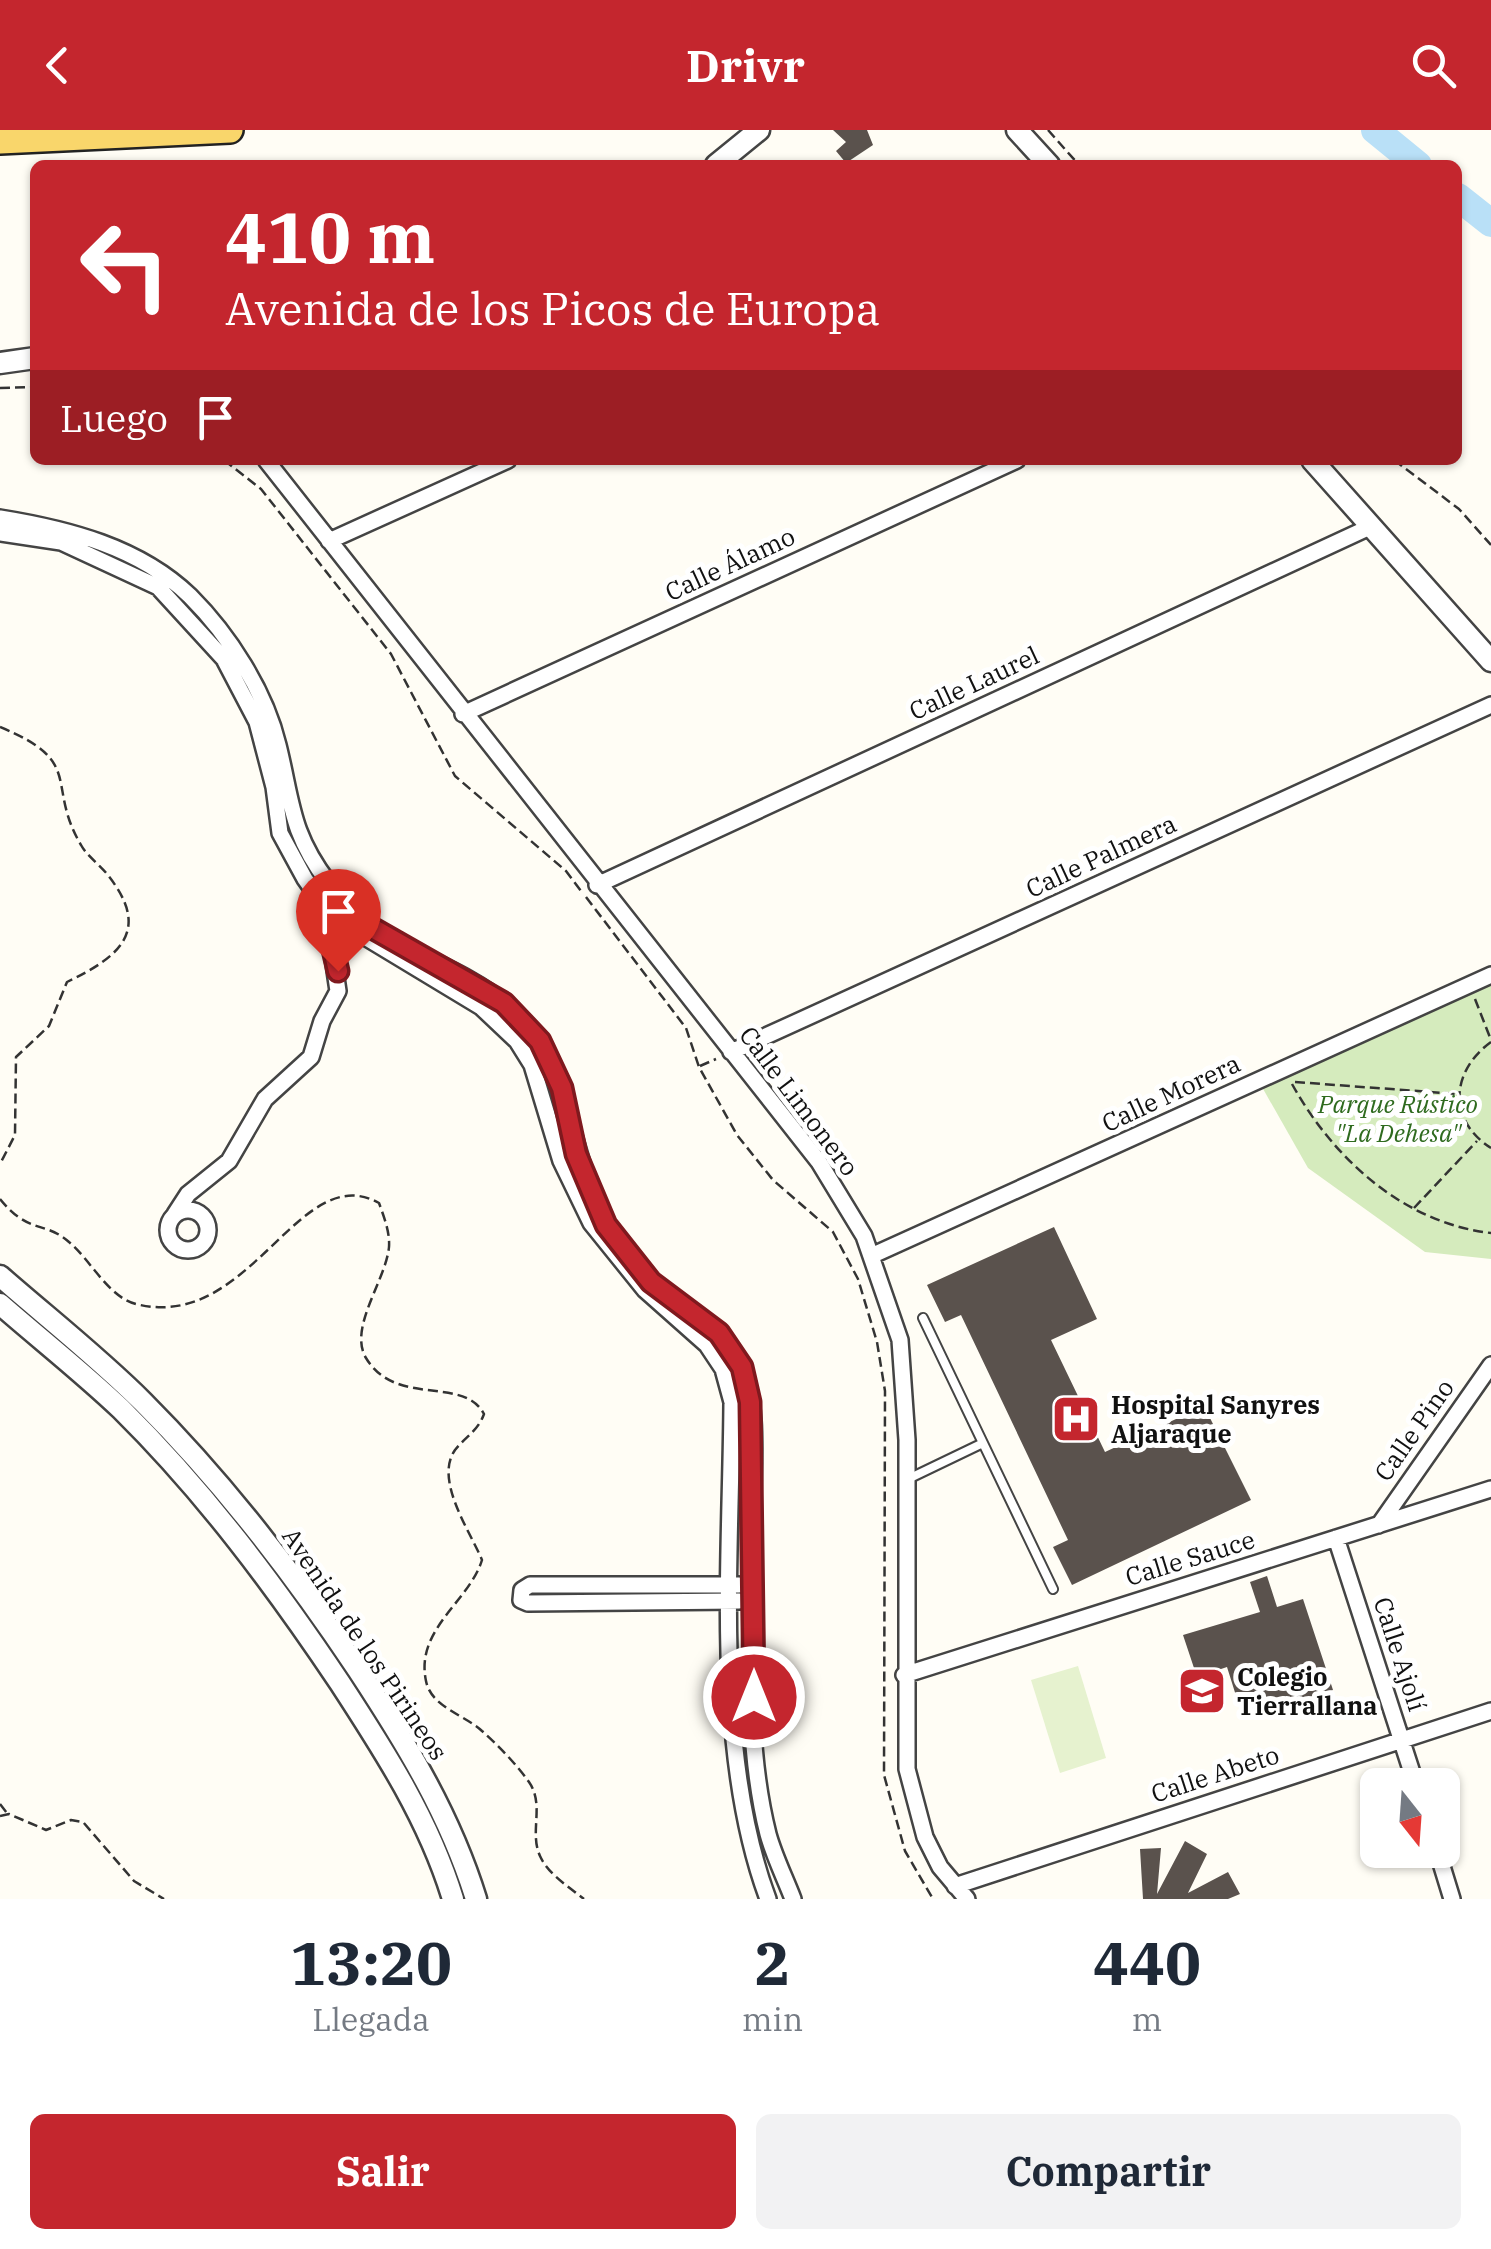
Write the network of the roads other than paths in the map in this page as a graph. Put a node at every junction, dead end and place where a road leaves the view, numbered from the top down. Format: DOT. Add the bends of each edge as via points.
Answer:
graph roads {
  1 [pos="230,130"];
  2 [pos="760,130"];
  3 [pos="1018,130"];
  4 [pos="0,142"];
  5 [pos="61,142"];
  6 [pos="0,158"];
  7 [pos="722,160"];
  8 [pos="1045,160"];
  9 [pos="30,359"];
  10 [pos="0,363"];
  11 [pos="270,465"];
  12 [pos="497,465"];
  13 [pos="1006,465"];
  14 [pos="1317,465"];
  15 [pos="0,518"];
  16 [pos="1372,526"];
  17 [pos="0,533"];
  18 [pos="329,541"];
  19 [pos="1491,661"];
  20 [pos="1491,706"];
  21 [pos="463,714"];
  22 [pos="597,885"];
  23 [pos="345,915"];
  24 [pos="1491,974"];
  25 [pos="731,1052"];
  26 [pos="175,1214"];
  27 [pos="871,1256"];
  28 [pos="0,1276"];
  29 [pos="0,1304"];
  30 [pos="924,1318"];
  31 [pos="1491,1365"];
  32 [pos="983,1443"];
  33 [pos="906,1480"];
  34 [pos="1491,1489"];
  35 [pos="1378,1525"];
  36 [pos="1336,1538"];
  37 [pos="1053,1589"];
  38 [pos="753,1593"];
  39 [pos="731,1594"];
  40 [pos="904,1675"];
  41 [pos="1491,1711"];
  42 [pos="1401,1740"];
  43 [pos="1410,1768"];
  44 [pos="1443,1868"];
  45 [pos="955,1886"];
  46 [pos="453,1899"];
  47 [pos="476,1899"];
  48 [pos="768,1899"];
  49 [pos="793,1899"];
  50 [pos="968,1899"];
  51 [pos="1452,1899"];
  1 -- 5 [label="main road"];
  2 -- 7 [label="street"];
  3 -- 8 [label="street"];
  4 -- 5 [label="main road"];
  5 -- 6 [label="main road"];
  9 -- 10 [label="street"];
  11 -- 18 [label="street, Calle Limonero"];
  12 -- 18 [label="street"];
  13 -- 21 [label="street, Calle Álamo"];
  14 -- 16 [label="street"];
  15 -- 23 [label="street" via="50,526 128,552 189,596 239,657 261,699 278,741 295,831"];
  16 -- 19 [label="street"];
  16 -- 22 [label="street, Calle Laurel"];
  17 -- 23 [label="street" via="60,542 158,587 224,659 257,722 280,834 305,880"];
  18 -- 21 [label="street, Calle Limonero"];
  20 -- 25 [label="street, Calle Palmera"];
  21 -- 22 [label="street, Calle Limonero"];
  22 -- 25 [label="street, Calle Limonero"];
  23 -- 26 [label="street" via="330,937 338,990 311,1057 265,1099 229,1161 188,1194"];
  23 -- 38 [label="street" via="504,1003 540,1041 606,1225 651,1282 719,1333 742,1367 750,1402"];
  23 -- 39 [label="street" via="481,1006 517,1041 591,1223 723,1369 732,1402"];
  24 -- 27 [label="street, Calle Morera"];
  25 -- 27 [label="street, Calle Limonero" via="820,1162"];
  27 -- 33 [label="street, Calle Limonero" via="900,1340"];
  28 -- 47 [label="street, Avenida de los Pirineos" via="141,1400 274,1550 401,1735 461,1849"];
  29 -- 46 [label="street, Avenida de los Pirineos" via="121,1410 254,1560 381,1744 427,1829"];
  30 -- 32 [label="lane"];
  31 -- 35 [label="street, Calle Pino"];
  32 -- 33 [label="lane"];
  32 -- 37 [label="lane"];
  33 -- 40 [label="street, Calle Limonero"];
  34 -- 35 [label="street, Calle Sauce"];
  35 -- 36 [label="street, Calle Sauce"];
  36 -- 40 [label="street, Calle Sauce"];
  36 -- 42 [label="street, Calle Ajolí"];
  38 -- 39 [label="street"];
  38 -- 49 [label="street" via="755,1761 769,1836"];
  39 -- 39 [label="street" via="530,1586 521,1600"];
  39 -- 48 [label="street" via="740,1805"];
  40 -- 45 [label="street, Calle Limonero" via="913,1800 925,1838"];
  41 -- 42 [label="street, Calle Abeto"];
  42 -- 43 [label="street, Calle Ajolí"];
  42 -- 45 [label="street, Calle Abeto"];
  44 -- 51 [label="street"];
  45 -- 50 [label="street, Calle Limonero"];
}
